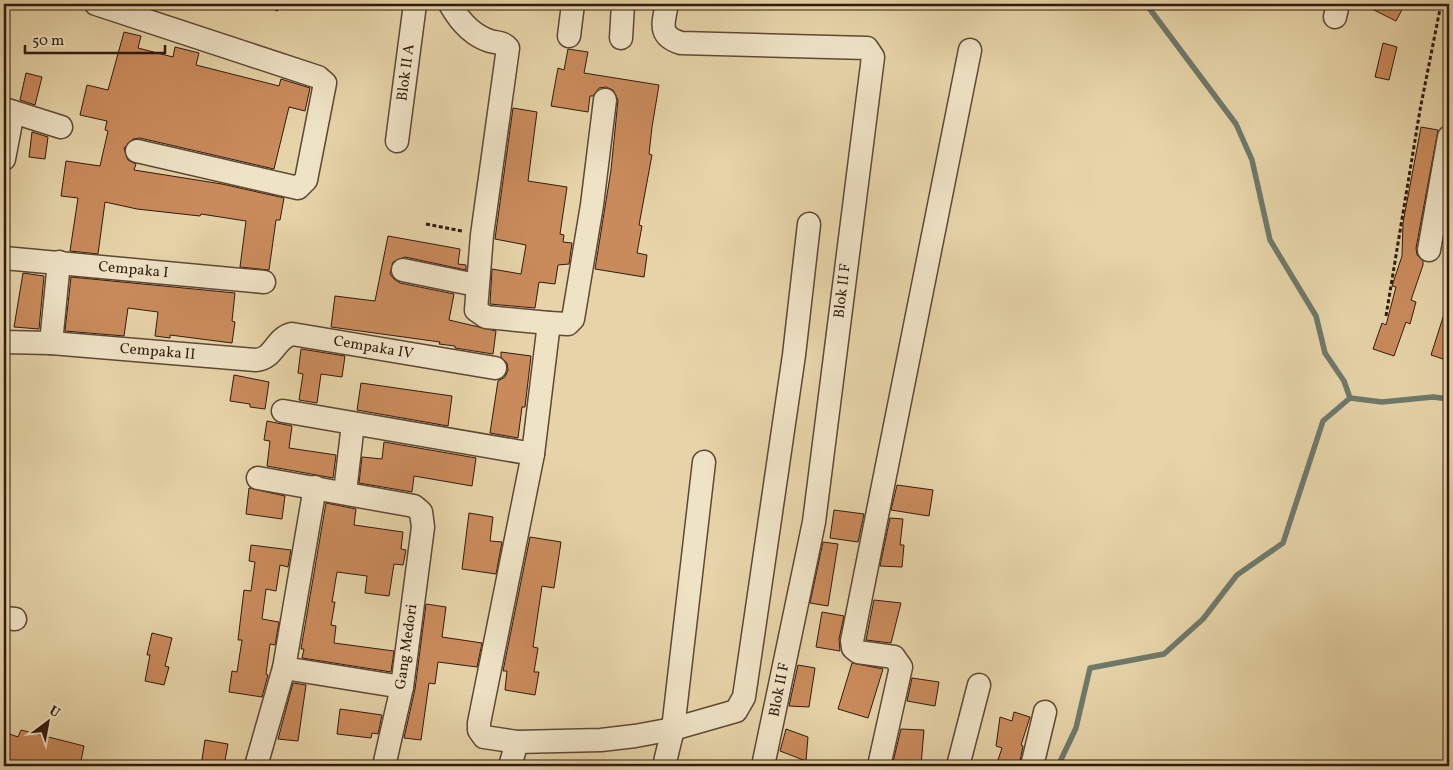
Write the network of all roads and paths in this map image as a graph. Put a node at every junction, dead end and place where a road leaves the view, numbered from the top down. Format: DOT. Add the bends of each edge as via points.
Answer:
graph roads {
  1 [pos="96,4"];
  2 [pos="279,4"];
  3 [pos="415,4"];
  4 [pos="450,4"];
  5 [pos="573,4"];
  6 [pos="624,4"];
  7 [pos="667,4"];
  8 [pos="1441,4"];
  9 [pos="276,10"];
  10 [pos="569,36"];
  11 [pos="621,38"];
  12 [pos="970,50"];
  13 [pos="606,100"];
  14 [pos="8,110"];
  15 [pos="62,127"];
  16 [pos="1449,137"];
  17 [pos="397,141"];
  18 [pos="136,152"];
  19 [pos="4,159"];
  20 [pos="426,224"];
  21 [pos="809,224"];
  22 [pos="482,235"];
  23 [pos="1429,250"];
  24 [pos="4,258"];
  25 [pos="59,262"];
  26 [pos="403,270"];
  27 [pos="264,282"];
  28 [pos="476,285"];
  29 [pos="1386,316"];
  30 [pos="549,322"];
  31 [pos="4,342"];
  32 [pos="51,342"];
  33 [pos="262,360"];
  34 [pos="495,368"];
  35 [pos="283,411"];
  36 [pos="353,424"];
  37 [pos="533,454"];
  38 [pos="704,462"];
  39 [pos="258,478"];
  40 [pos="315,487"];
  41 [pos="345,492"];
  42 [pos="284,668"];
  43 [pos="979,685"];
  44 [pos="402,687"];
  45 [pos="1045,712"];
  46 [pos="673,729"];
  47 [pos="517,742"];
  48 [pos="256,766"];
  49 [pos="384,766"];
  50 [pos="510,766"];
  51 [pos="664,766"];
  52 [pos="764,766"];
  53 [pos="879,766"];
  54 [pos="958,766"];
  55 [pos="1032,766"];
  1 -- 18 [label="street" via="318,77 325,83 306,180 298,188"];
  2 -- 9 [label="path"];
  3 -- 17 [label="street, Blok II A"];
  4 -- 22 [label="street" via="459,20 473,32 508,48"];
  5 -- 10 [label="street"];
  6 -- 11 [label="street"];
  7 -- 52 [label="street, Blok II F" via="663,20 666,36 681,43 867,48 873,57 814,522"];
  8 -- 29 [label="path"];
  12 -- 53 [label="street" via="852,641 858,652 894,657 900,667"];
  13 -- 30 [label="street" via="572,319 568,324"];
  14 -- 15 [label="street"];
  14 -- 19 [label="street"];
  16 -- 23 [label="street"];
  20 -- 22 [label="path"];
  21 -- 46 [label="street" via="794,356 744,697 736,711"];
  22 -- 28 [label="street"];
  24 -- 25 [label="street, Cempaka I"];
  25 -- 27 [label="street, Cempaka I"];
  25 -- 32 [label="street"];
  26 -- 28 [label="street"];
  28 -- 30 [label="street" via="474,305 480,315"];
  30 -- 37 [label="street"];
  31 -- 32 [label="street, Cempaka II"];
  32 -- 33 [label="street, Cempaka II"];
  33 -- 34 [label="street, Cempaka IV" via="284,336 292,334"];
  35 -- 36 [label="street"];
  36 -- 37 [label="street"];
  36 -- 41 [label="street"];
  37 -- 47 [label="street" via="478,723 484,737"];
  38 -- 46 [label="street"];
  39 -- 40 [label="street"];
  40 -- 41 [label="street"];
  40 -- 42 [label="street"];
  41 -- 44 [label="street, Gang Medori" via="414,506 421,512 423,527"];
  42 -- 44 [label="street"];
  42 -- 48 [label="street"];
  43 -- 54 [label="street"];
  44 -- 49 [label="street, Gang Medori"];
  45 -- 55 [label="street"];
  46 -- 47 [label="street" via="602,740"];
  46 -- 51 [label="street"];
  47 -- 50 [label="street"];
}
